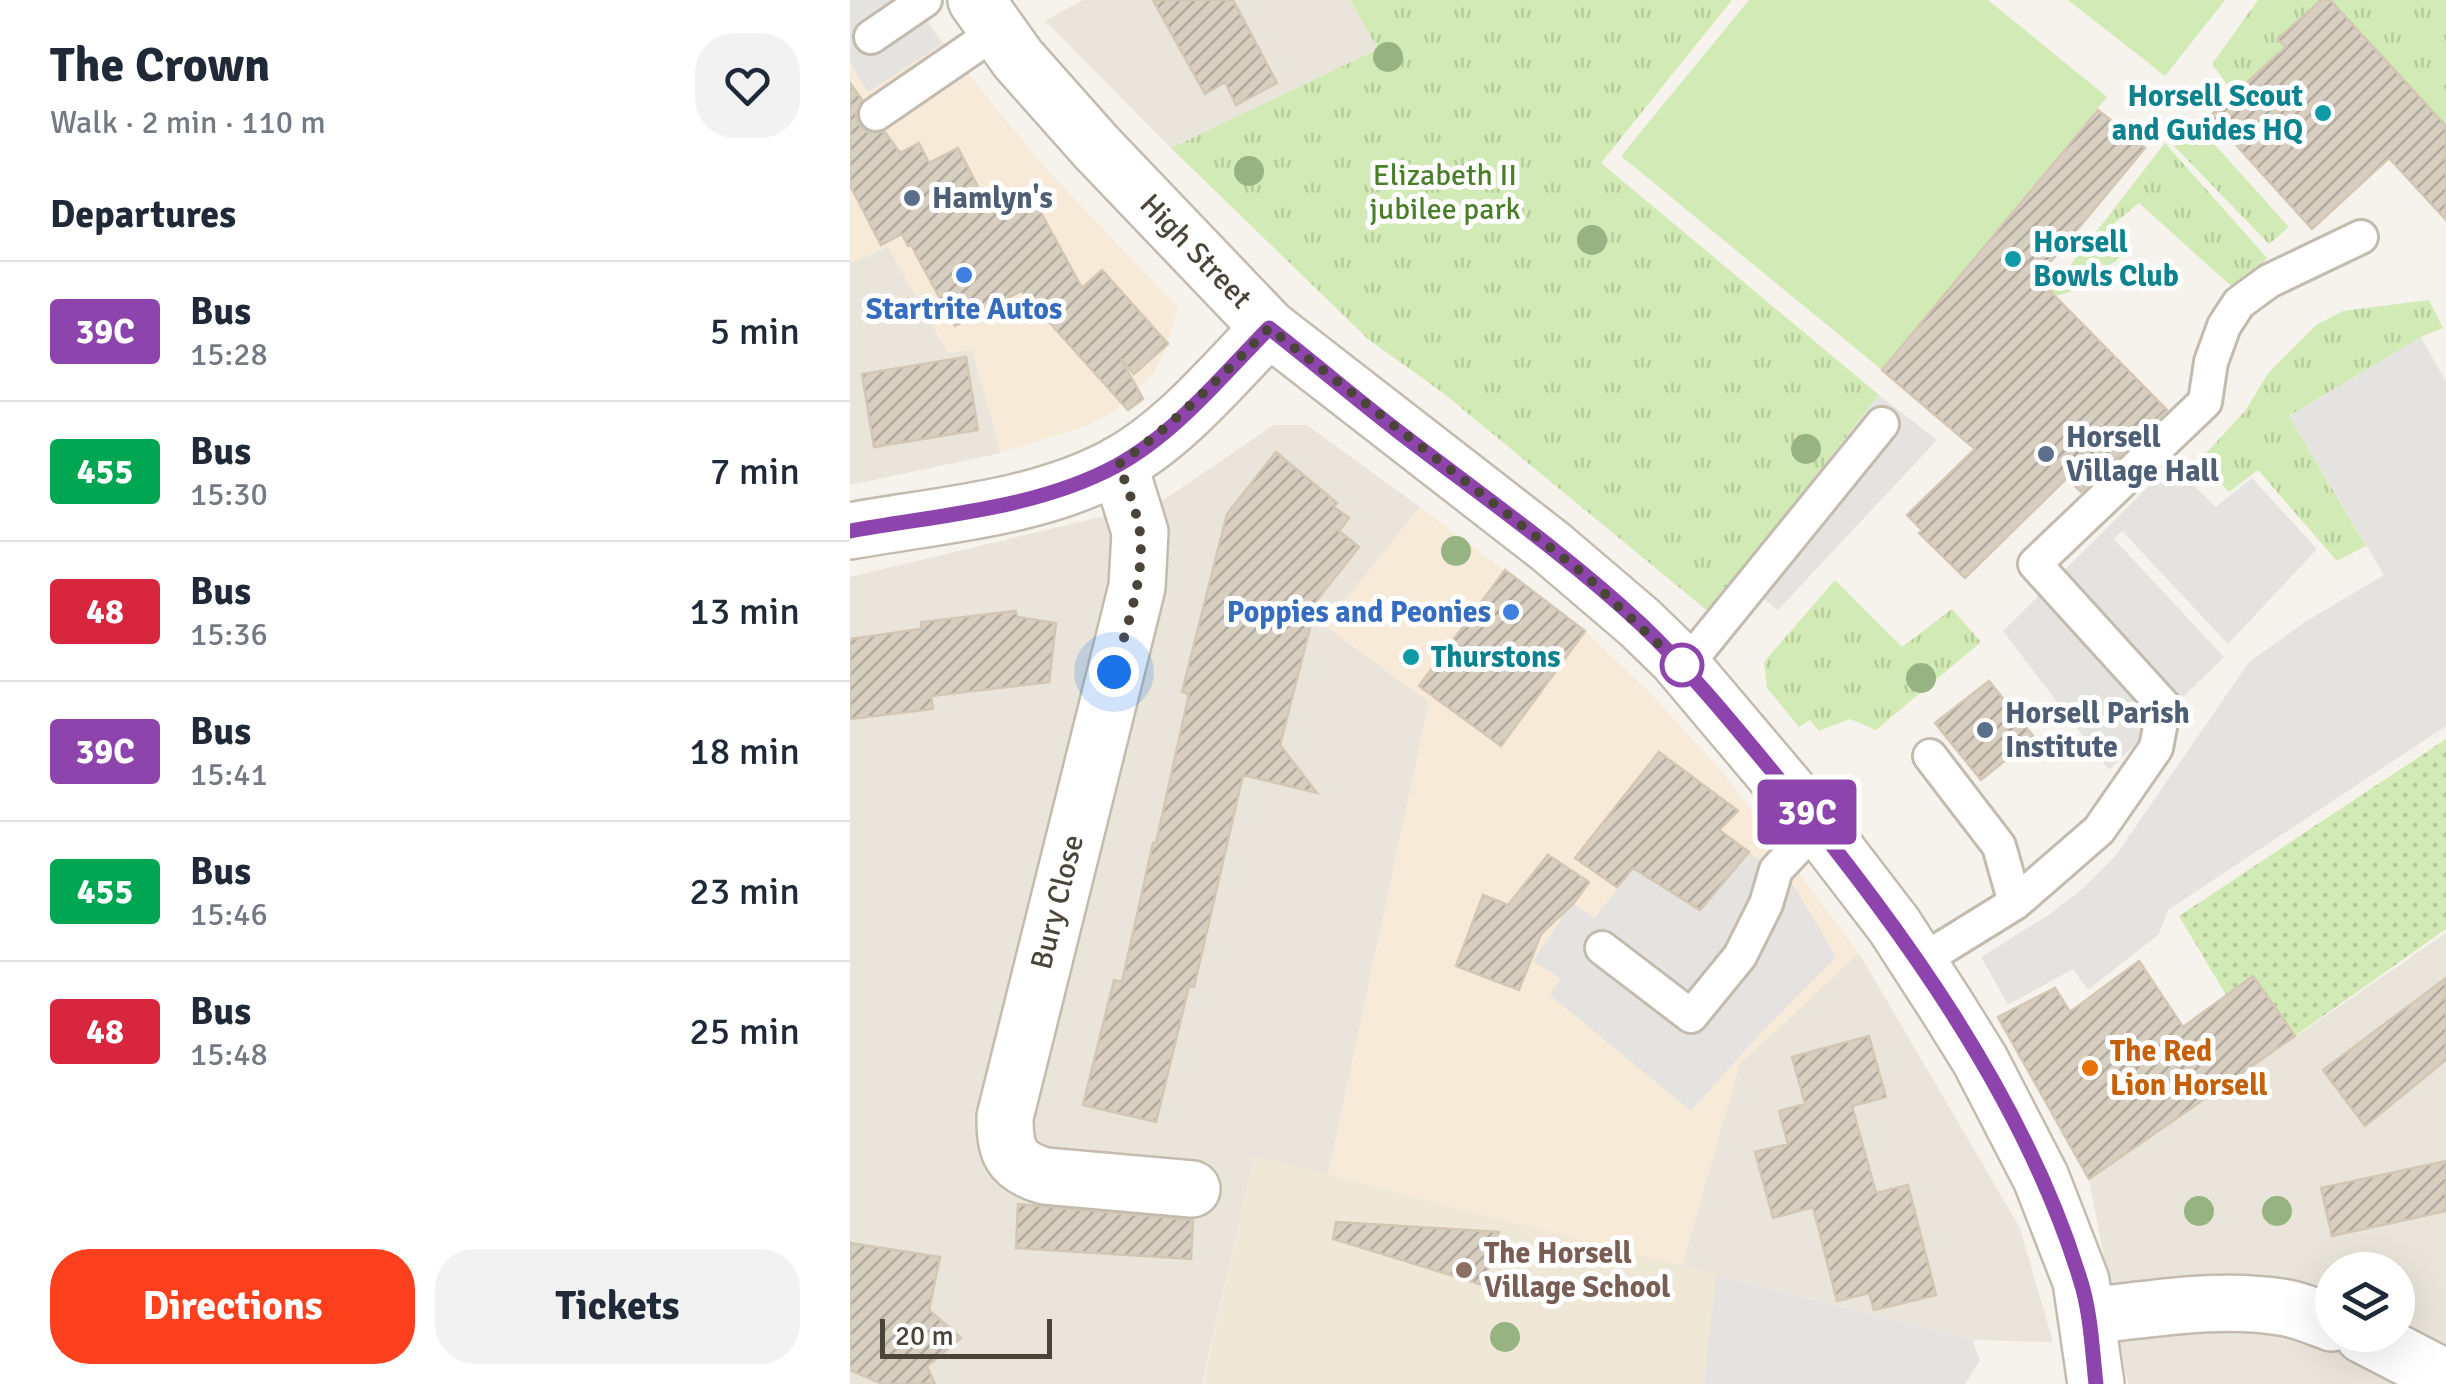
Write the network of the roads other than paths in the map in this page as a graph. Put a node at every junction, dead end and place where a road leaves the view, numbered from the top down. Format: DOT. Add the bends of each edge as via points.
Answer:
graph roads {
  1 [pos="925,0"];
  2 [pos="986,16"];
  3 [pos="871,37"];
  4 [pos="876,114"];
  5 [pos="2361,237"];
  6 [pos="1269,328"];
  7 [pos="1882,424"];
  8 [pos="1119,464"];
  9 [pos="850,531"];
  10 [pos="1684,668"];
  11 [pos="1930,756"];
  12 [pos="1818,826"];
  13 [pos="2015,903"];
  14 [pos="1602,948"];
  15 [pos="1918,963"];
  16 [pos="1192,1188"];
  17 [pos="2088,1316"];
  18 [pos="2315,1316"];
  19 [pos="2396,1352"];
  20 [pos="2446,1378"];
  21 [pos="2096,1384"];
  1 -- 3 [label="lane"];
  2 -- 4 [label="lane"];
  2 -- 6 [label="street, High Street" via="1097,148"];
  5 -- 13 [label="lane" via="2269,281 2239,303 2224,326 2205,402 2035,564 2164,706 2156,748 2099,830"];
  6 -- 8 [label="street" via="1194,404"];
  6 -- 10 [label="street, High Street" via="1584,574"];
  7 -- 10 [label="lane"];
  8 -- 9 [label="street" via="1035,498"];
  8 -- 16 [label="street, Bury Close" via="1140,532 1137,587 1009,1098 1005,1144 1015,1161 1045,1176"];
  10 -- 12 [label="street, High Street"];
  11 -- 13 [label="lane" via="2000,846"];
  12 -- 14 [label="lane" via="1776,870 1740,956 1691,1016"];
  12 -- 15 [label="street, High Street"];
  13 -- 15 [label="lane"];
  15 -- 17 [label="street, High Street" via="1980,1060 2041,1178"];
  17 -- 18 [label="street" via="2246,1304"];
  17 -- 21 [label="street, High Street"];
  19 -- 20 [label="street"];
}
